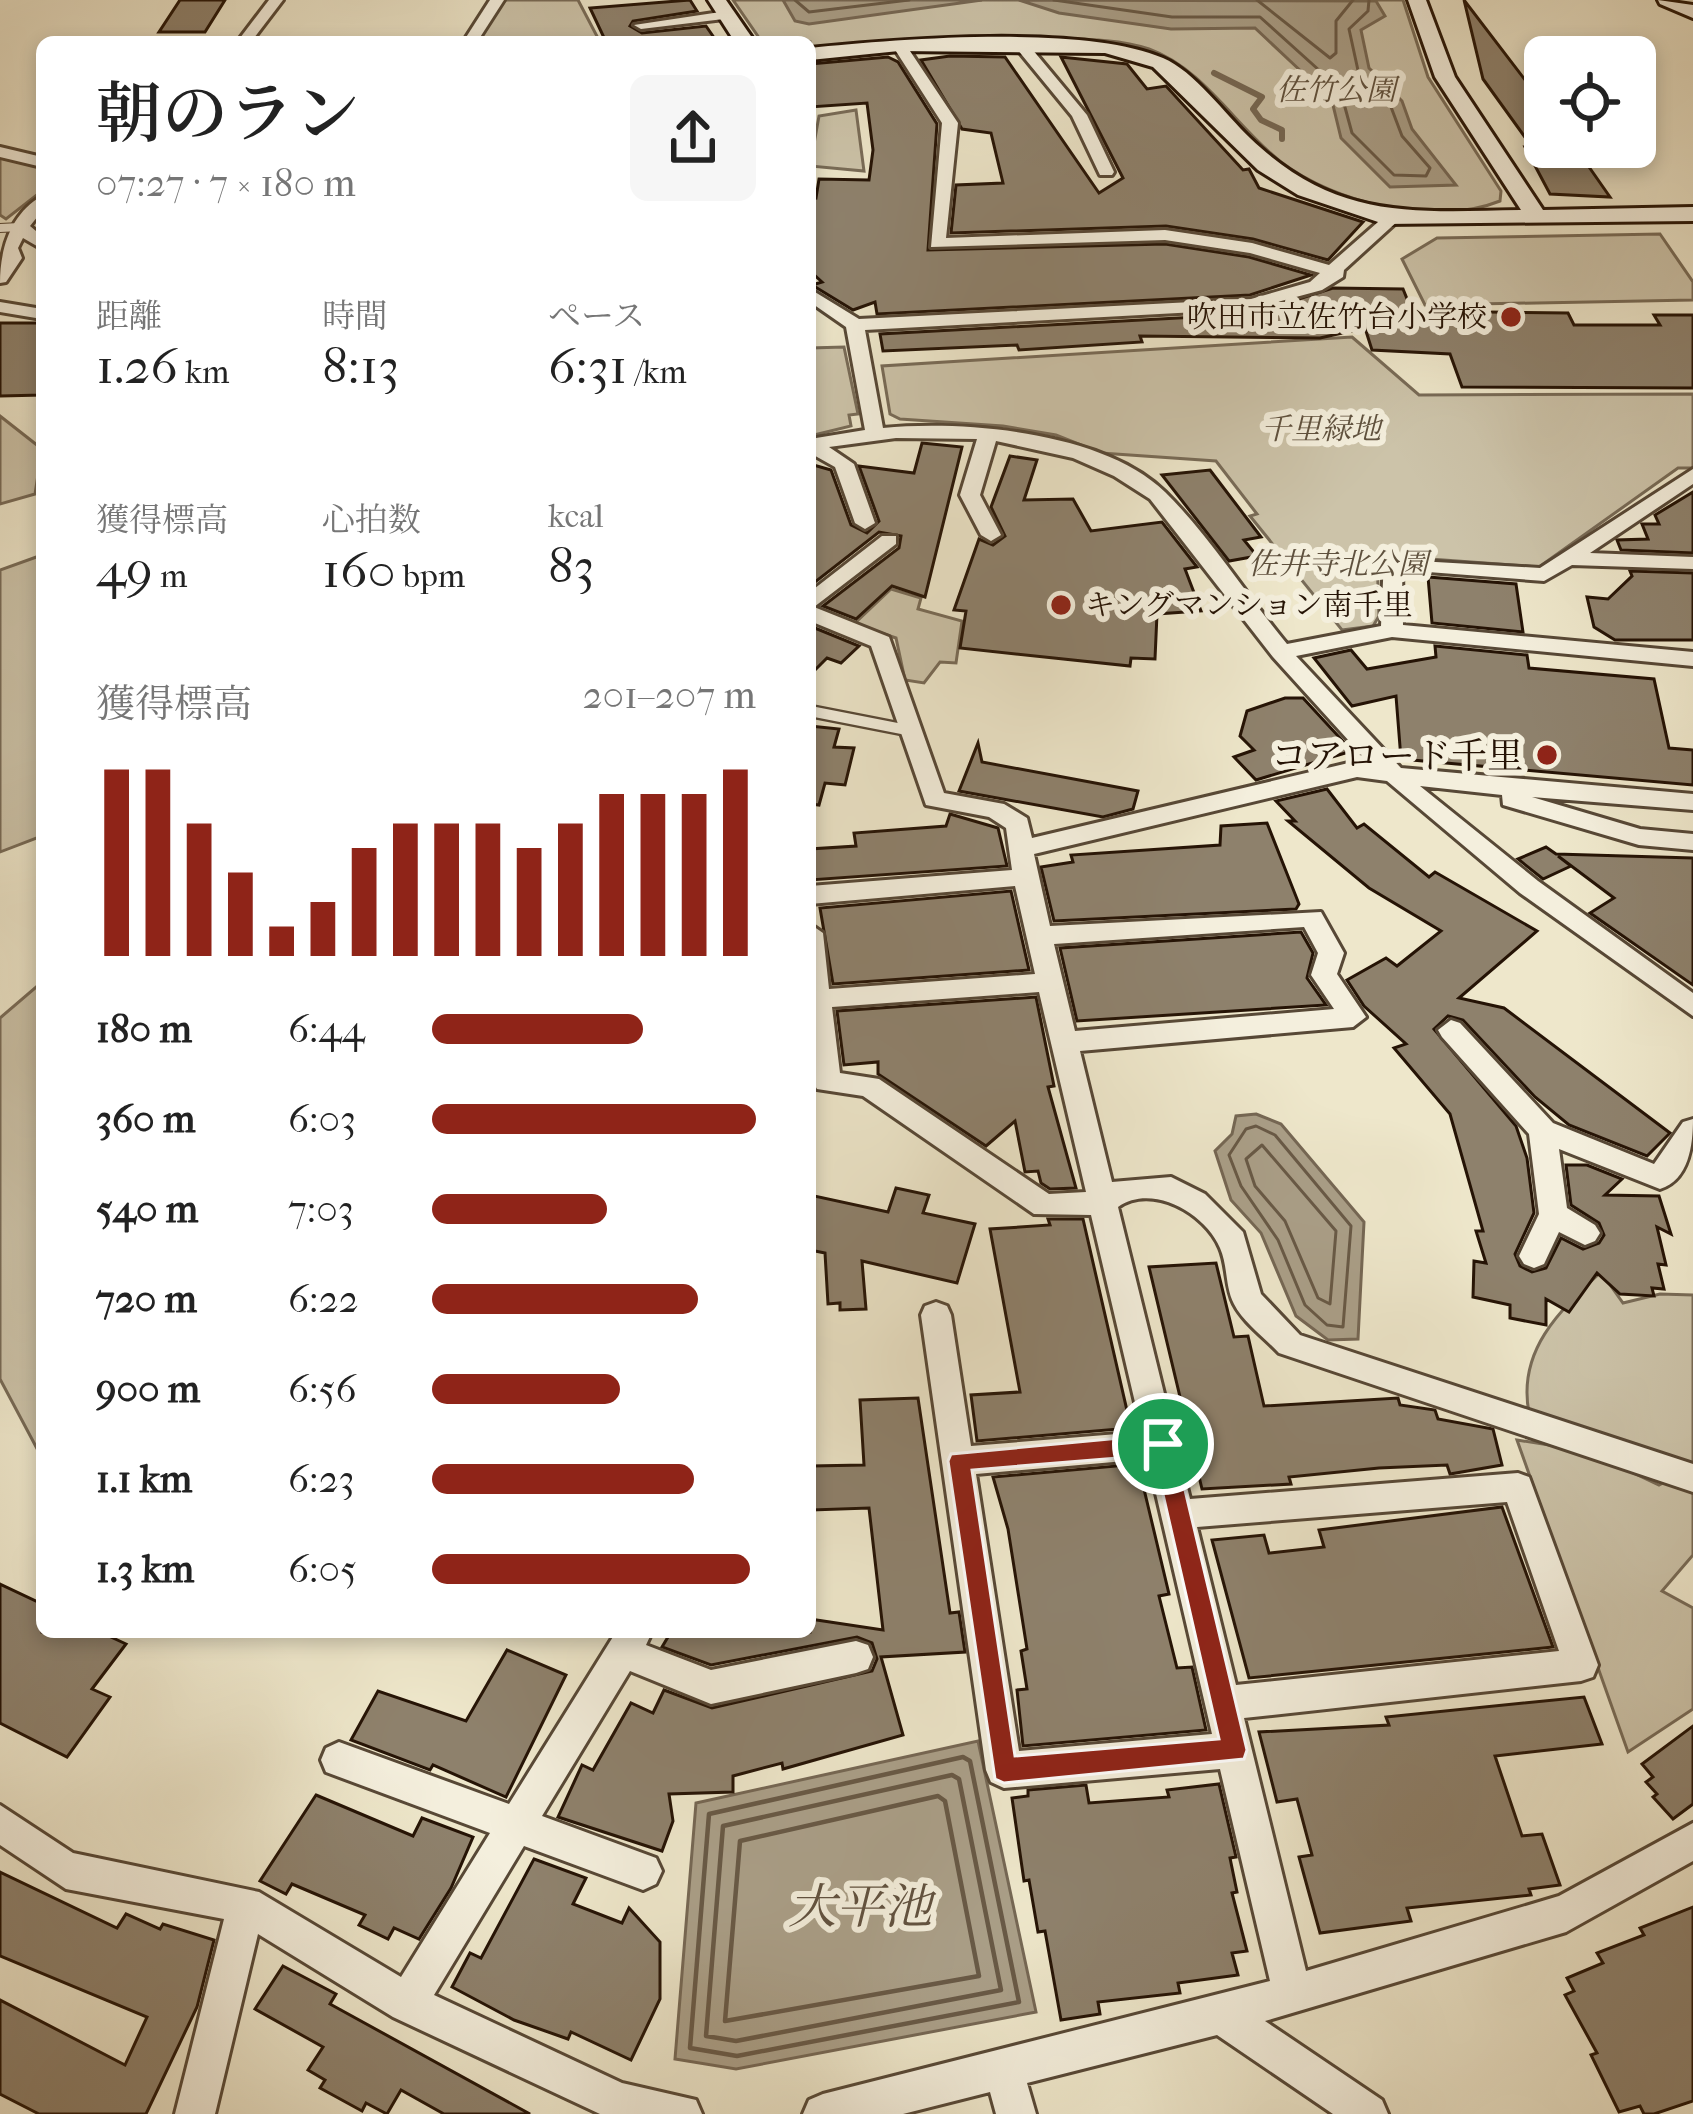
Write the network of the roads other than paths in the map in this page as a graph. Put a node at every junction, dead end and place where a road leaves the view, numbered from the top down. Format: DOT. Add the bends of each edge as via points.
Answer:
graph roads {
  1 [pos="276,0"];
  2 [pos="497,0"];
  3 [pos="1417,0"];
  4 [pos="1666,0"];
  5 [pos="722,8"];
  6 [pos="1693,12"];
  7 [pos="640,25"];
  8 [pos="249,36"];
  9 [pos="474,36"];
  10 [pos="742,36"];
  11 [pos="899,45"];
  12 [pos="1022,46"];
  13 [pos="816,53"];
  14 [pos="0,152"];
  15 [pos="36,161"];
  16 [pos="1106,172"];
  17 [pos="36,206"];
  18 [pos="1693,214"];
  19 [pos="1535,215"];
  20 [pos="1392,219"];
  21 [pos="10,227"];
  22 [pos="1337,273"];
  23 [pos="0,278"];
  24 [pos="816,298"];
  25 [pos="2,310"];
  26 [pos="36,313"];
  27 [pos="855,325"];
  28 [pos="874,430"];
  29 [pos="988,434"];
  30 [pos="816,444"];
  31 [pos="816,448"];
  32 [pos="1693,475"];
  33 [pos="869,513"];
  34 [pos="991,536"];
  35 [pos="889,540"];
  36 [pos="1572,559"];
  37 [pos="1693,562"];
  38 [pos="816,597"];
  39 [pos="816,615"];
  40 [pos="1392,630"];
  41 [pos="1281,652"];
  42 [pos="1693,659"];
  43 [pos="816,712"];
  44 [pos="907,730"];
  45 [pos="1395,776"];
  46 [pos="1461,784"];
  47 [pos="1634,796"];
  48 [pos="1693,802"];
  49 [pos="1639,837"];
  50 [pos="1693,842"];
  51 [pos="1025,862"];
  52 [pos="816,894"];
  53 [pos="1040,936"];
  54 [pos="816,982"];
  55 [pos="1051,982"];
  56 [pos="818,999"];
  57 [pos="1693,1006"];
  58 [pos="1451,1030"];
  59 [pos="1066,1042"];
  60 [pos="1693,1130"];
  61 [pos="1543,1131"];
  62 [pos="1102,1203"];
  63 [pos="1553,1214"];
  64 [pos="1586,1233"];
  65 [pos="1534,1256"];
  66 [pos="936,1315"];
  67 [pos="1163,1444"];
  68 [pos="959,1461"];
  69 [pos="1693,1478"];
  70 [pos="1181,1514"];
  71 [pos="630,1642"];
  72 [pos="856,1657"];
  73 [pos="1225,1703"];
  74 [pos="1234,1750"];
  75 [pos="339,1760"];
  76 [pos="517,1822"];
  77 [pos="0,1823"];
  78 [pos="1693,1841"];
  79 [pos="643,1871"];
  80 [pos="246,1905"];
  81 [pos="1292,1993"];
  82 [pos="407,2003"];
  83 [pos="1221,2014"];
  84 [pos="1003,2067"];
  85 [pos="195,2114"];
  86 [pos="682,2114"];
  87 [pos="823,2114"];
  88 [pos="1016,2114"];
  89 [pos="1368,2114"];
  1 -- 8 [label="street"];
  2 -- 9 [label="street"];
  3 -- 19 [label="street" via="1445,77"];
  4 -- 6 [label="street"];
  5 -- 7 [label="street"];
  5 -- 10 [label="street"];
  11 -- 12 [label="street"];
  11 -- 13 [label="street"];
  11 -- 22 [label="street" via="950,123 937,243 1166,235"];
  12 -- 16 [label="street" via="1079,115"];
  12 -- 20 [label="street" via="1140,54 1266,165 1306,190"];
  14 -- 15 [label="street"];
  17 -- 21 [label="street"];
  18 -- 19 [label="street"];
  19 -- 20 [label="street"];
  20 -- 22 [label="street"];
  21 -- 23 [label="street" via="13,258"];
  22 -- 27 [label="street" via="1252,304"];
  24 -- 27 [label="street"];
  25 -- 26 [label="street"];
  27 -- 28 [label="street"];
  28 -- 29 [label="street"];
  28 -- 30 [label="street"];
  29 -- 34 [label="street" via="970,495"];
  29 -- 41 [label="street" via="1135,477 1157,494"];
  31 -- 33 [label="street" via="844,464"];
  32 -- 36 [label="street"];
  35 -- 38 [label="street"];
  36 -- 37 [label="street"];
  36 -- 40 [label="street" via="1544,575 1391,563"];
  39 -- 44 [label="street" via="881,642"];
  40 -- 41 [label="street"];
  40 -- 42 [label="street"];
  41 -- 45 [label="street"];
  43 -- 44 [label="lane"];
  44 -- 51 [label="street" via="934,799 996,810 1018,824"];
  45 -- 46 [label="street"];
  45 -- 51 [label="street" via="1357,769"];
  45 -- 57 [label="street" via="1539,896"];
  46 -- 47 [label="street"];
  46 -- 49 [label="street"];
  47 -- 48 [label="street"];
  47 -- 49 [label="street" via="1614,806 1615,820"];
  49 -- 50 [label="street"];
  51 -- 52 [label="street"];
  51 -- 53 [label="street"];
  53 -- 55 [label="street"];
  53 -- 59 [label="street" via="1312,918 1330,952 1324,975 1353,1017"];
  54 -- 56 [label="street"];
  55 -- 56 [label="street"];
  55 -- 59 [label="street"];
  56 -- 62 [label="street" via="827,1082 869,1086 1044,1206"];
  58 -- 61 [label="street" via="1476,1077"];
  59 -- 62 [label="street"];
  60 -- 61 [label="street" via="1660,1178"];
  61 -- 63 [label="street"];
  62 -- 67 [label="street"];
  62 -- 69 [label="street" via="1123,1190 1171,1188 1195,1202 1233,1240 1247,1300 1290,1344"];
  63 -- 64 [label="street"];
  63 -- 65 [label="street"];
  66 -- 68 [label="street"];
  67 -- 68 [label="street"];
  67 -- 70 [label="street"];
  68 -- 74 [label="street" via="1004,1770"];
  70 -- 73 [label="street"];
  70 -- 73 [label="street" via="1519,1487 1581,1665"];
  71 -- 72 [label="street" via="711,1687"];
  71 -- 76 [label="street"];
  73 -- 74 [label="street"];
  74 -- 81 [label="street"];
  75 -- 76 [label="street"];
  76 -- 79 [label="street"];
  76 -- 82 [label="street"];
  77 -- 80 [label="street" via="66,1870"];
  78 -- 81 [label="street" via="1566,1913"];
  80 -- 82 [label="street"];
  80 -- 85 [label="street"];
  81 -- 83 [label="street"];
  82 -- 86 [label="street" via="619,2102"];
  83 -- 84 [label="street"];
  83 -- 89 [label="street"];
  84 -- 87 [label="street"];
  84 -- 88 [label="street"];
}
